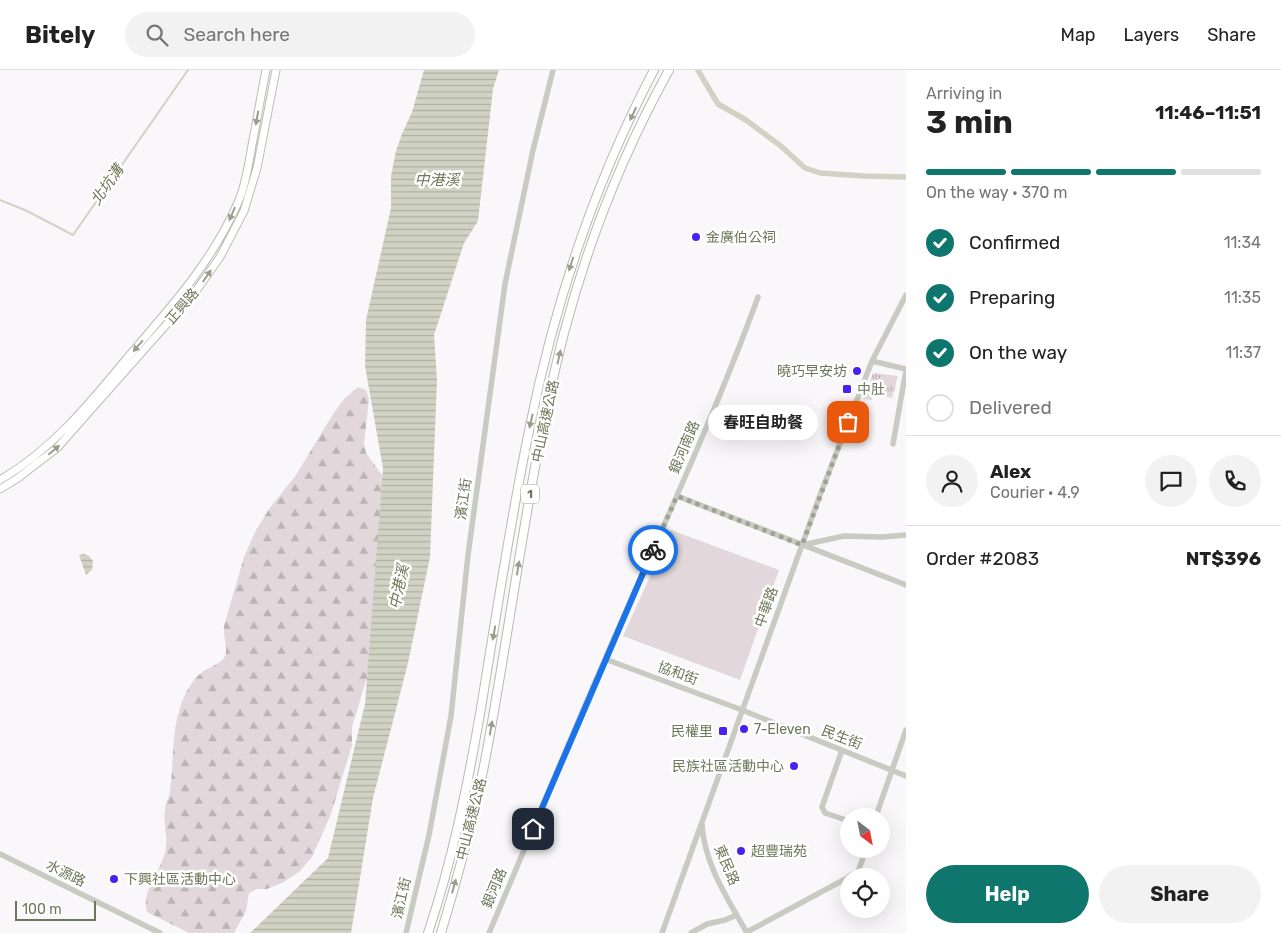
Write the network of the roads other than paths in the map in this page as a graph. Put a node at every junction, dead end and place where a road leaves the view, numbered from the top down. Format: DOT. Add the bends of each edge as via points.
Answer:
graph roads {
  1 [pos="266,70"];
  2 [pos="276,70"];
  3 [pos="553,70"];
  4 [pos="654,70"];
  5 [pos="668,70"];
  6 [pos="906,294"];
  7 [pos="758,297"];
  8 [pos="872,361"];
  9 [pos="906,369"];
  10 [pos="893,444"];
  11 [pos="0,480"];
  12 [pos="0,489"];
  13 [pos="677,496"];
  14 [pos="906,535"];
  15 [pos="802,545"];
  16 [pos="906,585"];
  17 [pos="605,659"];
  18 [pos="742,710"];
  19 [pos="906,730"];
  20 [pos="842,750"];
  21 [pos="892,770"];
  22 [pos="906,776"];
  23 [pos="879,808"];
  24 [pos="840,818"];
  25 [pos="702,822"];
  26 [pos="0,854"];
  27 [pos="840,881"];
  28 [pos="737,915"];
  29 [pos="747,932"];
  30 [pos="160,933"];
  31 [pos="406,933"];
  32 [pos="428,933"];
  33 [pos="440,933"];
  34 [pos="488,933"];
  35 [pos="662,933"];
  36 [pos="691,933"];
  1 -- 11 [label="main road, 正興路, one-way" via="240,198 206,263 159,322 54,441"];
  12 -- 2 [label="main road, 正興路, one-way" via="57,448 196,291 220,257 247,202"];
  3 -- 31 [label="street, 濱江街" via="505,284 468,556 452,716"];
  4 -- 32 [label="highway, 中山高速公路 / 1, one-way" via="578,242 551,337 530,425 467,783"];
  33 -- 5 [label="highway, 中山高速公路 / 1, one-way" via="470,828 487,752 543,424 564,334 600,219"];
  6 -- 8 [label="street, 中華路"];
  7 -- 13 [label="street, 銀河南路"];
  8 -- 9 [label="street"];
  8 -- 15 [label="street, 中華路"];
  9 -- 10 [label="street"];
  13 -- 15 [label="street"];
  13 -- 17 [label="street, 銀河南路"];
  14 -- 15 [label="street" via="844,536"];
  15 -- 16 [label="street"];
  15 -- 18 [label="street, 中華路"];
  17 -- 18 [label="street, 協和街"];
  17 -- 34 [label="street, 銀河路"];
  18 -- 20 [label="street, 民生街"];
  18 -- 25 [label="street, 中華路"];
  19 -- 21 [label="street"];
  20 -- 21 [label="street, 民生街"];
  20 -- 24 [label="street" via="822,807 825,813"];
  21 -- 22 [label="street, 民生街"];
  21 -- 23 [label="street"];
  25 -- 28 [label="street, 東民路" via="710,864"];
  25 -- 35 [label="street, 中華路"];
  26 -- 30 [label="street, 水源路"];
  27 -- 29 [label="street"];
  28 -- 29 [label="street, 東民路"];
  28 -- 36 [label="street" via="707,924"];
}
